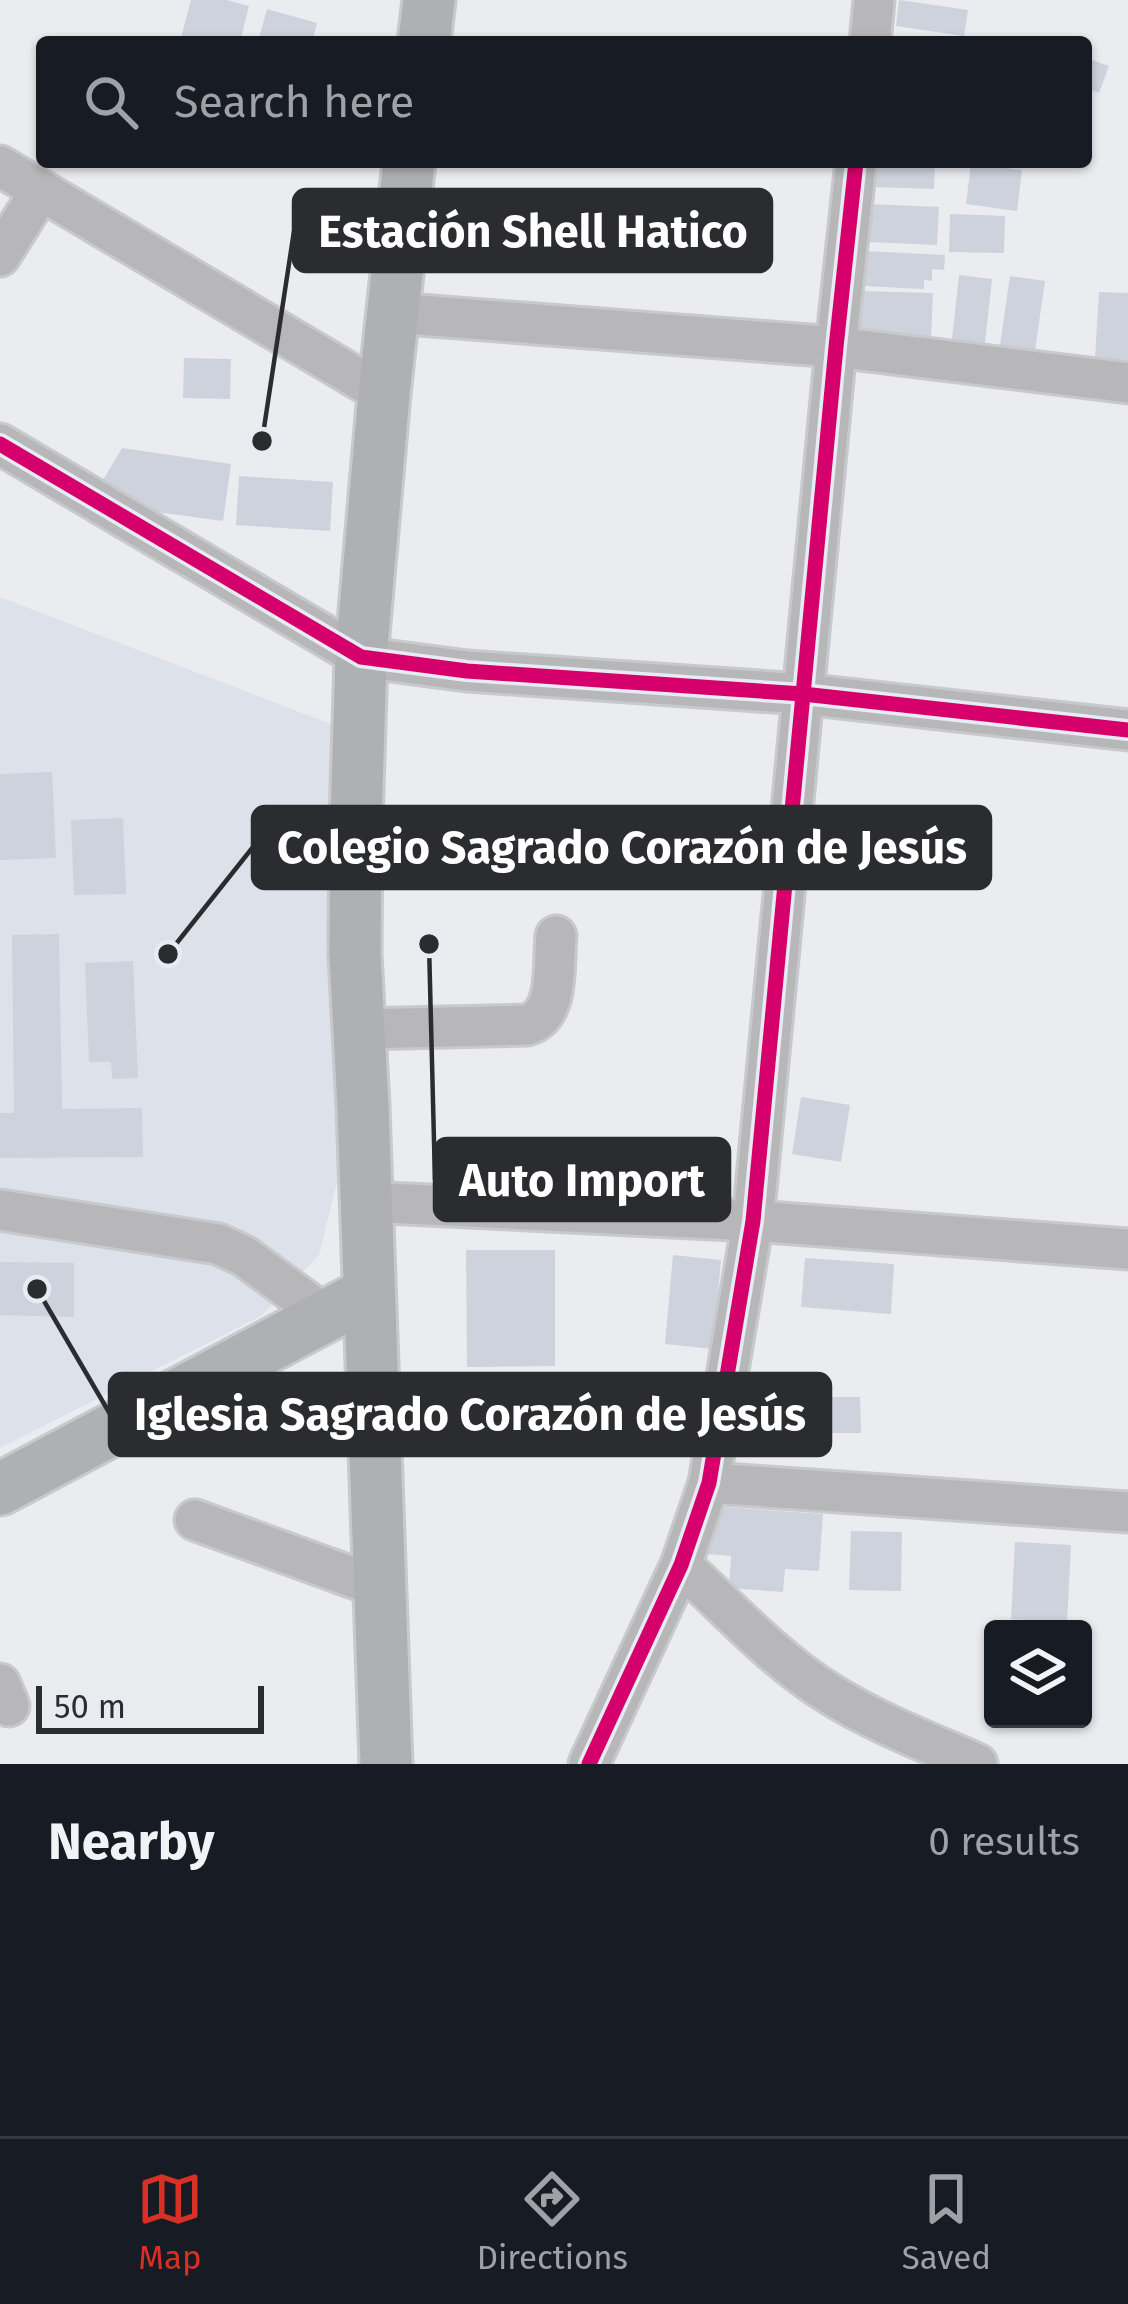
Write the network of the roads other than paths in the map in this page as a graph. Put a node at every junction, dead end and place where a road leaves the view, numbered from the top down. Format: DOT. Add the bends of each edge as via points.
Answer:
graph roads {
  1 [pos="429,0"];
  2 [pos="874,0"];
  3 [pos="425,36"];
  4 [pos="871,36"];
  5 [pos="0,166"];
  6 [pos="408,168"];
  7 [pos="855,168"];
  8 [pos="41,190"];
  9 [pos="0,256"];
  10 [pos="393,313"];
  11 [pos="836,347"];
  12 [pos="1128,383"];
  13 [pos="384,394"];
  14 [pos="0,444"];
  15 [pos="361,657"];
  16 [pos="803,694"];
  17 [pos="1128,730"];
  18 [pos="556,936"];
  19 [pos="359,1029"];
  20 [pos="367,1202"];
  21 [pos="0,1210"];
  22 [pos="753,1221"];
  23 [pos="1128,1249"];
  24 [pos="348,1304"];
  25 [pos="709,1483"];
  26 [pos="0,1489"];
  27 [pos="1128,1512"];
  28 [pos="195,1520"];
  29 [pos="681,1565"];
  30 [pos="379,1587"];
  31 [pos="386,1764"];
  32 [pos="589,1764"];
  33 [pos="977,1764"];
  1 -- 3 [label="main road"];
  2 -- 4 [label="street"];
  5 -- 8 [label="street"];
  6 -- 10 [label="main road"];
  7 -- 11 [label="street"];
  8 -- 9 [label="street"];
  8 -- 13 [label="street"];
  10 -- 11 [label="street"];
  10 -- 13 [label="main road"];
  11 -- 12 [label="street"];
  11 -- 16 [label="street"];
  13 -- 15 [label="main road"];
  14 -- 15 [label="street"];
  15 -- 16 [label="street"];
  15 -- 19 [label="main road"];
  16 -- 17 [label="street"];
  16 -- 22 [label="street"];
  18 -- 19 [label="street" via="548,1011 538,1021"];
  19 -- 20 [label="main road"];
  20 -- 22 [label="street"];
  20 -- 24 [label="main road"];
  21 -- 24 [label="street" via="218,1244"];
  22 -- 23 [label="street"];
  22 -- 25 [label="street"];
  24 -- 26 [label="main road"];
  24 -- 30 [label="main road"];
  25 -- 27 [label="street"];
  25 -- 29 [label="street"];
  28 -- 30 [label="street"];
  29 -- 32 [label="street"];
  29 -- 33 [label="street" via="823,1690"];
  30 -- 31 [label="main road"];
}
